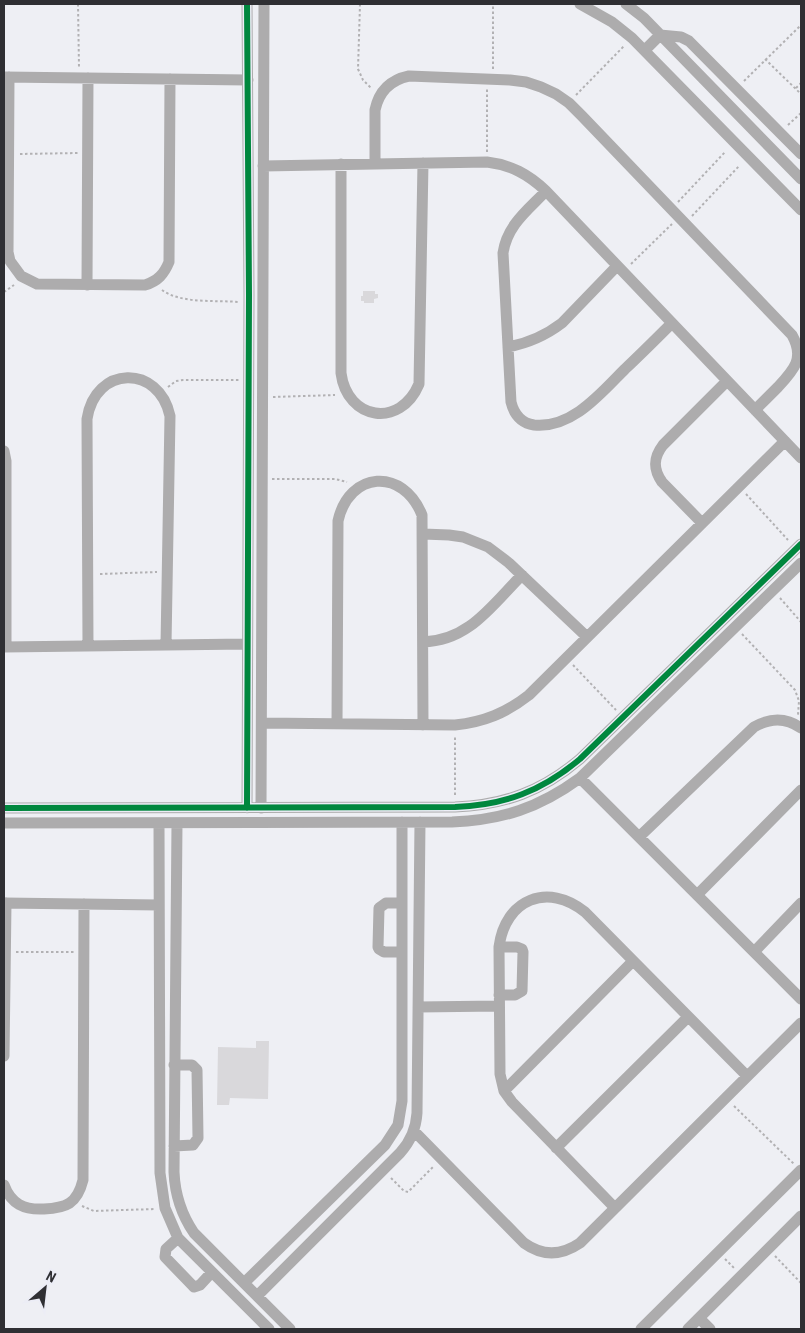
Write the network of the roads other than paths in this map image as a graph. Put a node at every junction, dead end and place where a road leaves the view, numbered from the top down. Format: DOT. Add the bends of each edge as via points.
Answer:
graph roads {
  1 [pos="247,4"];
  2 [pos="264,4"];
  3 [pos="580,4"];
  4 [pos="626,4"];
  5 [pos="660,35"];
  6 [pos="645,50"];
  7 [pos="6,77"];
  8 [pos="83,78"];
  9 [pos="170,79"];
  10 [pos="248,80"];
  11 [pos="801,154"];
  12 [pos="422,163"];
  13 [pos="341,164"];
  14 [pos="376,164"];
  15 [pos="263,166"];
  16 [pos="801,179"];
  17 [pos="546,191"];
  18 [pos="801,210"];
  19 [pos="620,269"];
  20 [pos="88,285"];
  21 [pos="263,295"];
  22 [pos="249,299"];
  23 [pos="672,323"];
  24 [pos="508,347"];
  25 [pos="728,381"];
  26 [pos="755,410"];
  27 [pos="785,441"];
  28 [pos="4,451"];
  29 [pos="801,458"];
  30 [pos="248,501"];
  31 [pos="262,501"];
  32 [pos="702,523"];
  33 [pos="423,534"];
  34 [pos="799,546"];
  35 [pos="801,563"];
  36 [pos="522,575"];
  37 [pos="587,637"];
  38 [pos="423,642"];
  39 [pos="248,644"];
  40 [pos="166,645"];
  41 [pos="88,646"];
  42 [pos="5,647"];
  43 [pos="262,723"];
  44 [pos="337,724"];
  45 [pos="423,725"];
  46 [pos="798,726"];
  47 [pos="580,778"];
  48 [pos="799,798"];
  49 [pos="4,808"];
  50 [pos="247,808"];
  51 [pos="262,808"];
  52 [pos="402,822"];
  53 [pos="420,822"];
  54 [pos="4,823"];
  55 [pos="159,823"];
  56 [pos="177,823"];
  57 [pos="639,837"];
  58 [pos="697,895"];
  59 [pos="801,903"];
  60 [pos="5,904"];
  61 [pos="84,904"];
  62 [pos="402,904"];
  63 [pos="160,905"];
  64 [pos="499,947"];
  65 [pos="402,952"];
  66 [pos="754,952"];
  67 [pos="633,961"];
  68 [pos="801,999"];
  69 [pos="499,1001"];
  70 [pos="418,1007"];
  71 [pos="688,1017"];
  72 [pos="801,1023"];
  73 [pos="4,1056"];
  74 [pos="174,1065"];
  75 [pos="747,1076"];
  76 [pos="504,1091"];
  77 [pos="414,1131"];
  78 [pos="174,1146"];
  79 [pos="556,1148"];
  80 [pos="801,1170"];
  81 [pos="4,1185"];
  82 [pos="615,1208"];
  83 [pos="801,1216"];
  84 [pos="178,1238"];
  85 [pos="212,1272"];
  86 [pos="244,1283"];
  87 [pos="257,1296"];
  88 [pos="699,1318"];
  89 [pos="269,1329"];
  90 [pos="290,1329"];
  91 [pos="641,1329"];
  92 [pos="688,1329"];
  93 [pos="710,1329"];
  1 -- 10 [label="street"];
  2 -- 15 [label="street"];
  3 -- 6 [label="street" via="612,22"];
  4 -- 5 [label="street"];
  5 -- 6 [label="street"];
  5 -- 11 [label="street" via="689,41"];
  5 -- 16 [label="street"];
  6 -- 18 [label="street"];
  7 -- 8 [label="street"];
  7 -- 20 [label="street" via="10,261 20,276 37,284"];
  8 -- 9 [label="street"];
  8 -- 20 [label="street" via="88,153"];
  9 -- 10 [label="street"];
  9 -- 20 [label="street" via="169,262 160,277 145,285"];
  10 -- 22 [label="street"];
  12 -- 13 [label="street" via="419,384 407,403 386,413 364,410 354,403 347,395 340,373"];
  12 -- 14 [label="street"];
  12 -- 17 [label="street" via="487,162 509,166"];
  13 -- 14 [label="street"];
  13 -- 15 [label="street"];
  14 -- 26 [label="street" via="375,110 381,94 393,82 409,76 526,82 569,103 796,341 799,357 793,371"];
  15 -- 21 [label="street"];
  17 -- 19 [label="street"];
  17 -- 24 [label="street" via="511,228 504,244"];
  19 -- 23 [label="street"];
  19 -- 24 [label="street" via="552,330 531,341"];
  21 -- 22 [label="street"];
  21 -- 31 [label="street"];
  22 -- 30 [label="street"];
  23 -- 24 [label="street" via="584,408 547,424 522,421 513,409"];
  23 -- 25 [label="street"];
  25 -- 26 [label="street"];
  25 -- 32 [label="street" via="663,445 655,459 657,475 662,482"];
  26 -- 27 [label="street"];
  27 -- 29 [label="street"];
  27 -- 32 [label="street"];
  28 -- 42 [label="street"];
  30 -- 31 [label="street"];
  30 -- 39 [label="street"];
  31 -- 43 [label="street"];
  32 -- 37 [label="street"];
  33 -- 36 [label="street" via="476,541 499,554"];
  33 -- 38 [label="street"];
  33 -- 44 [label="street" via="422,515 417,502 397,484 370,482 348,496 341,508 338,521"];
  34 -- 51 [label="street" via="580,760 549,783 494,804"];
  35 -- 47 [label="street"];
  36 -- 37 [label="street"];
  36 -- 38 [label="street" via="466,630 446,640"];
  37 -- 45 [label="street" via="516,705 487,719 456,725"];
  38 -- 45 [label="street"];
  39 -- 40 [label="street"];
  39 -- 50 [label="street"];
  40 -- 41 [label="street"];
  40 -- 41 [label="street" via="170,416 162,395 154,387 144,381 121,378 101,388 93,397 87,418"];
  41 -- 42 [label="street"];
  43 -- 44 [label="street"];
  43 -- 51 [label="street"];
  44 -- 45 [label="street"];
  46 -- 57 [label="street" via="774,720 754,728"];
  47 -- 53 [label="street" via="547,799 510,814 472,821"];
  47 -- 57 [label="street"];
  48 -- 58 [label="street"];
  49 -- 50 [label="street"];
  50 -- 51 [label="street"];
  52 -- 53 [label="street"];
  52 -- 56 [label="street"];
  52 -- 62 [label="street"];
  53 -- 70 [label="street"];
  54 -- 55 [label="street"];
  55 -- 56 [label="street"];
  55 -- 63 [label="street"];
  56 -- 74 [label="street"];
  57 -- 58 [label="street"];
  58 -- 66 [label="street"];
  59 -- 66 [label="street"];
  60 -- 61 [label="street"];
  60 -- 73 [label="street"];
  61 -- 63 [label="street"];
  61 -- 81 [label="street" via="84,1180 81,1190 69,1204 60,1208 31,1210 13,1200"];
  62 -- 65 [label="street"];
  62 -- 65 [label="street" via="386,903 378,908 379,950"];
  63 -- 84 [label="street" via="160,1173 165,1208"];
  64 -- 67 [label="street" via="500,934 514,911 536,898 550,897 575,904"];
  64 -- 69 [label="street"];
  64 -- 69 [label="street" via="517,947 523,952 522,991"];
  65 -- 86 [label="street" via="402,1101 398,1125 385,1145"];
  66 -- 68 [label="street"];
  67 -- 71 [label="street"];
  67 -- 76 [label="street"];
  69 -- 70 [label="street"];
  69 -- 76 [label="street" via="500,1074"];
  70 -- 77 [label="street"];
  71 -- 75 [label="street"];
  71 -- 79 [label="street"];
  72 -- 75 [label="street"];
  74 -- 78 [label="street"];
  74 -- 78 [label="street" via="192,1065 196,1070 198,1138 193,1145"];
  75 -- 82 [label="street"];
  76 -- 79 [label="street"];
  77 -- 82 [label="street" via="532,1249 552,1254 572,1249"];
  77 -- 87 [label="street" via="406,1146"];
  78 -- 86 [label="street" via="174,1183 183,1215 194,1233"];
  79 -- 82 [label="street"];
  80 -- 91 [label="street"];
  83 -- 88 [label="street"];
  84 -- 85 [label="street"];
  84 -- 85 [label="street" via="166,1249 165,1258 192,1285 198,1286"];
  85 -- 89 [label="street"];
  86 -- 87 [label="street"];
  87 -- 90 [label="street"];
  88 -- 92 [label="street"];
  88 -- 93 [label="street"];
}
